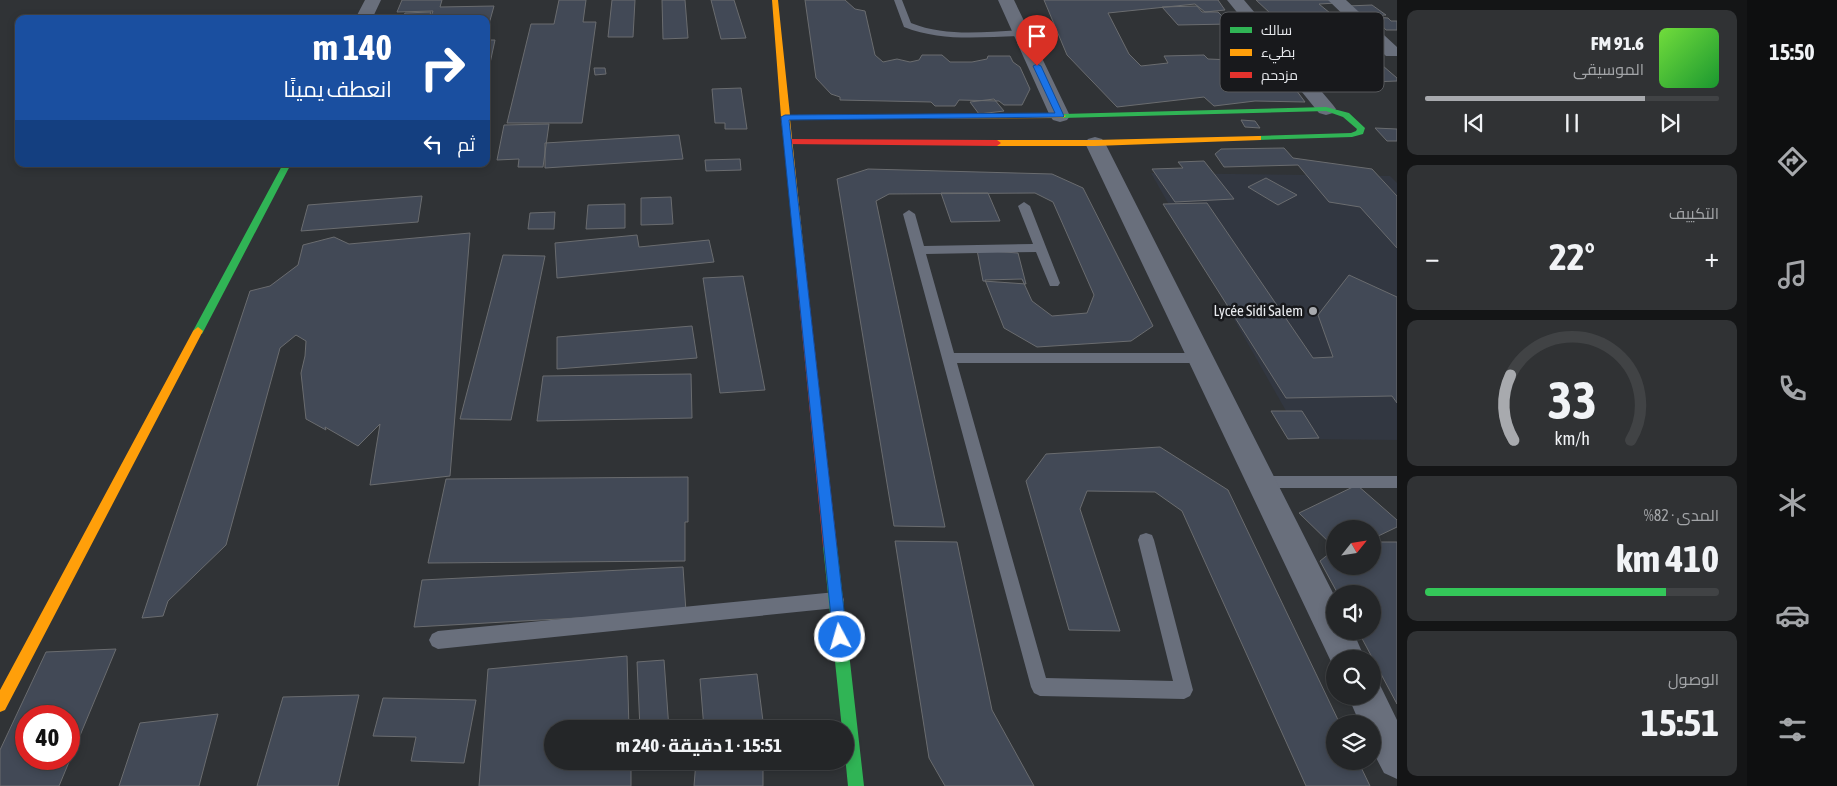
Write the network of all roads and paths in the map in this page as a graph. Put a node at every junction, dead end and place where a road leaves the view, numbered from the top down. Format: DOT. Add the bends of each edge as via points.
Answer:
graph roads {
  1 [pos="373,0"];
  2 [pos="775,0"];
  3 [pos="898,0"];
  4 [pos="1006,0"];
  5 [pos="1235,0"];
  6 [pos="1336,0"];
  7 [pos="1245,12"];
  8 [pos="1349,12"];
  9 [pos="366,15"];
  10 [pos="1022,33"];
  11 [pos="1384,45"];
  12 [pos="1392,52"];
  13 [pos="1312,92"];
  14 [pos="1326,109"];
  15 [pos="1060,116"];
  16 [pos="785,117"];
  17 [pos="787,142"];
  18 [pos="1095,143"];
  19 [pos="285,167"];
  20 [pos="1024,206"];
  21 [pos="910,214"];
  22 [pos="1040,248"];
  23 [pos="920,250"];
  24 [pos="1054,283"];
  25 [pos="950,358"];
  26 [pos="1200,358"];
  27 [pos="1261,482"];
  28 [pos="1397,482"];
  29 [pos="1146,540"];
  30 [pos="836,600"];
  31 [pos="438,640"];
  32 [pos="1344,650"];
  33 [pos="0,705"];
  34 [pos="1370,705"];
  35 [pos="1397,760"];
  36 [pos="856,786"];
  1 -- 9 [label="street"];
  2 -- 16 [label="street"];
  3 -- 10 [label="lane" via="907,24 919,30 948,34"];
  4 -- 10 [label="street"];
  5 -- 7 [label="street"];
  6 -- 8 [label="street"];
  10 -- 15 [label="street"];
  11 -- 12 [label="street"];
  13 -- 14 [label="street"];
  14 -- 15 [label="street"];
  14 -- 18 [label="street" via="1354,118 1360,132"];
  15 -- 16 [label="street"];
  16 -- 17 [label="street"];
  17 -- 18 [label="street"];
  17 -- 30 [label="street"];
  18 -- 26 [label="street"];
  19 -- 33 [label="street"];
  20 -- 22 [label="lane"];
  21 -- 23 [label="lane"];
  22 -- 23 [label="lane"];
  22 -- 24 [label="lane"];
  23 -- 25 [label="lane"];
  25 -- 26 [label="lane"];
  25 -- 29 [label="lane" via="1040,687 1184,690"];
  26 -- 27 [label="street"];
  27 -- 28 [label="lane"];
  27 -- 32 [label="street"];
  30 -- 31 [label="lane"];
  30 -- 36 [label="street"];
  34 -- 35 [label="street"];
}
